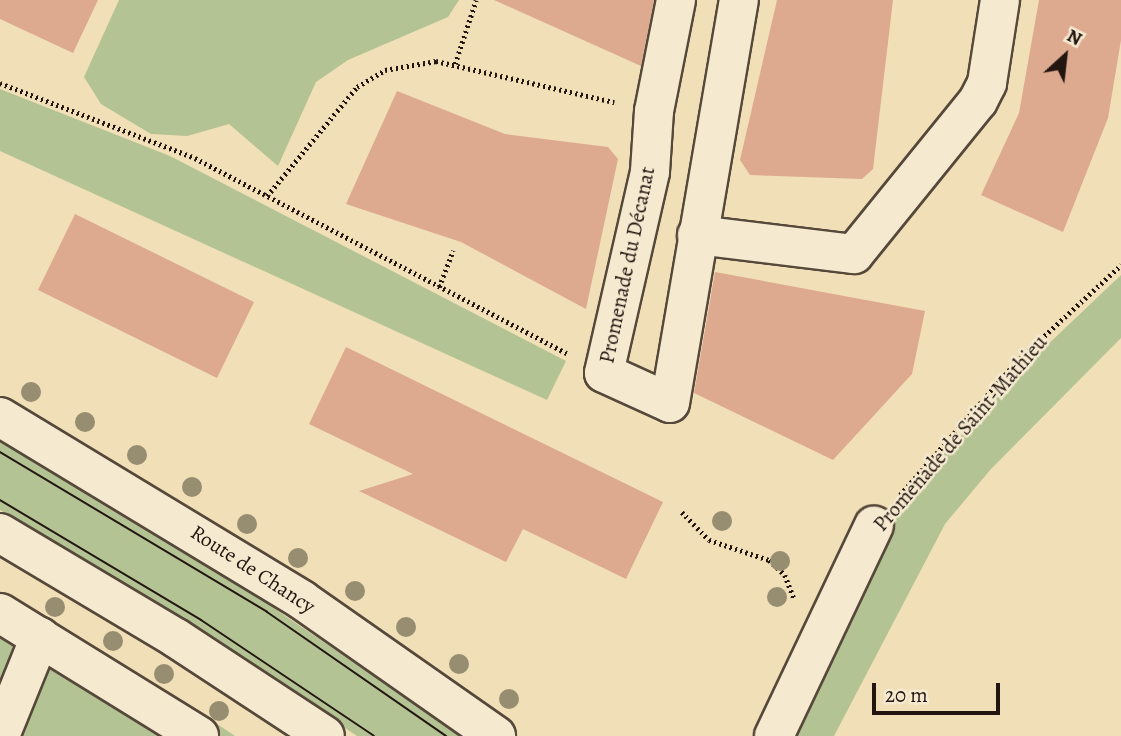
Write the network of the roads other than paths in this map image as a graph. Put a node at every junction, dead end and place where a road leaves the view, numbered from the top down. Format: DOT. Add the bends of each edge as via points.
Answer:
graph roads {
  1 [pos="676,0"];
  2 [pos="739,0"];
  3 [pos="1000,0"];
  4 [pos="697,235"];
  5 [pos="0,417"];
  6 [pos="874,525"];
  7 [pos="0,533"];
  8 [pos="0,613"];
  9 [pos="40,637"];
  10 [pos="0,736"];
  11 [pos="199,736"];
  12 [pos="325,736"];
  13 [pos="496,736"];
  14 [pos="774,736"];
  1 -- 4 [label="street, Promenade du Décanat" via="654,111 650,173 604,373 670,403"];
  2 -- 4 [label="street, Promenade du Décanat"];
  3 -- 4 [label="street" via="987,83 978,101 854,254"];
  5 -- 13 [label="street, Route de Chancy" via="302,600"];
  6 -- 14 [label="street, Promenade de Saint-Mathieu"];
  7 -- 12 [label="street" via="176,638"];
  8 -- 9 [label="street"];
  9 -- 10 [label="street"];
  9 -- 11 [label="street"];
}
